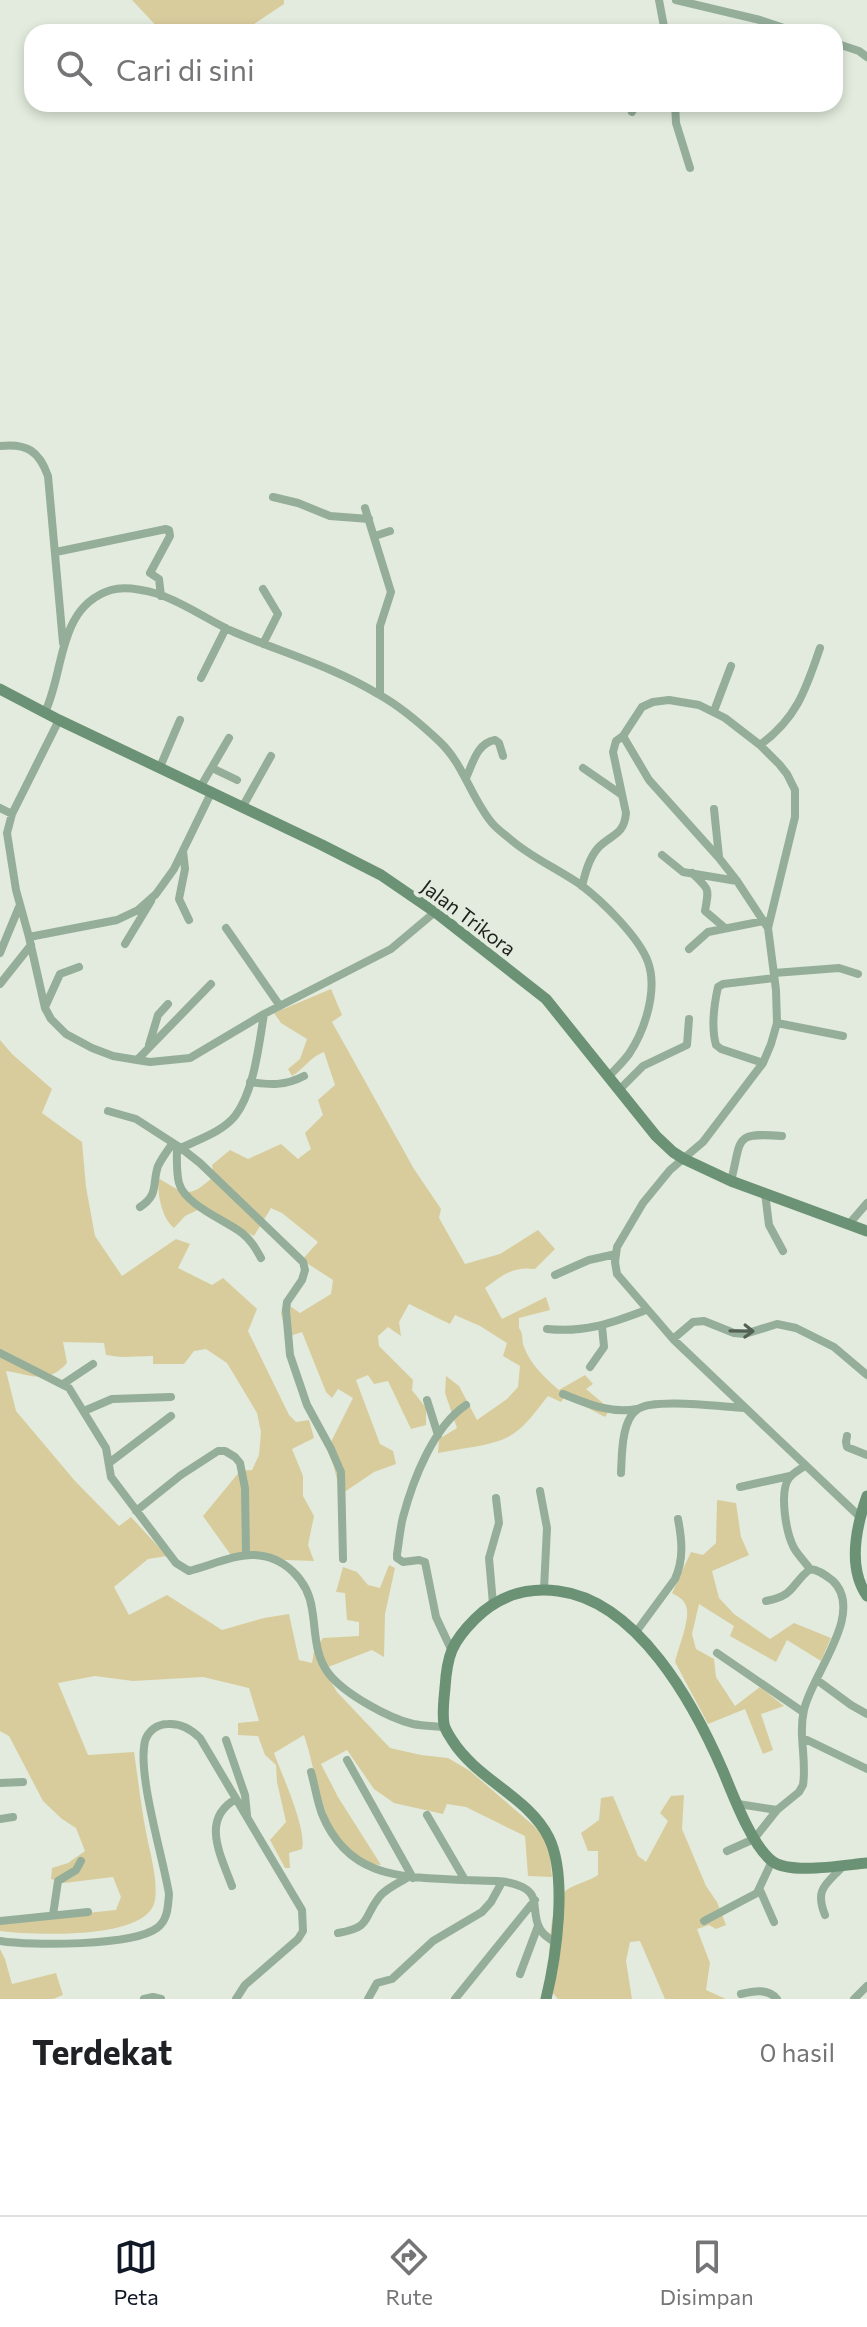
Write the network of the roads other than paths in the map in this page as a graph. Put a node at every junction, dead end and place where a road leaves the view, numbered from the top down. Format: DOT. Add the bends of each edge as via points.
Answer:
graph roads {
  1 [pos="659,0"];
  2 [pos="676,0"];
  3 [pos="664,24"];
  4 [pos="772,24"];
  5 [pos="843,46"];
  6 [pos="867,57"];
  7 [pos="675,112"];
  8 [pos="690,168"];
  9 [pos="0,446"];
  10 [pos="273,497"];
  11 [pos="365,508"];
  12 [pos="369,519"];
  13 [pos="390,531"];
  14 [pos="375,536"];
  15 [pos="56,552"];
  16 [pos="263,589"];
  17 [pos="161,596"];
  18 [pos="60,606"];
  19 [pos="79,613"];
  20 [pos="226,628"];
  21 [pos="263,644"];
  22 [pos="63,645"];
  23 [pos="820,648"];
  24 [pos="731,666"];
  25 [pos="201,678"];
  26 [pos="0,689"];
  27 [pos="380,695"];
  28 [pos="714,711"];
  29 [pos="45,712"];
  30 [pos="59,720"];
  31 [pos="180,720"];
  32 [pos="623,736"];
  33 [pos="229,738"];
  34 [pos="760,745"];
  35 [pos="271,756"];
  36 [pos="503,756"];
  37 [pos="160,767"];
  38 [pos="212,768"];
  39 [pos="583,768"];
  40 [pos="466,778"];
  41 [pos="237,780"];
  42 [pos="206,789"];
  43 [pos="623,795"];
  44 [pos="243,806"];
  45 [pos="0,808"];
  46 [pos="714,809"];
  47 [pos="12,814"];
  48 [pos="182,851"];
  49 [pos="662,855"];
  50 [pos="719,858"];
  51 [pos="692,873"];
  52 [pos="737,881"];
  53 [pos="582,886"];
  54 [pos="156,894"];
  55 [pos="20,906"];
  56 [pos="435,912"];
  57 [pos="189,920"];
  58 [pos="766,924"];
  59 [pos="226,928"];
  60 [pos="725,928"];
  61 [pos="30,941"];
  62 [pos="125,944"];
  63 [pos="689,949"];
  64 [pos="0,953"];
  65 [pos="79,967"];
  66 [pos="858,974"];
  67 [pos="774,976"];
  68 [pos="0,984"];
  69 [pos="211,984"];
  70 [pos="168,1004"];
  71 [pos="280,1006"];
  72 [pos="45,1008"];
  73 [pos="264,1014"];
  74 [pos="689,1019"];
  75 [pos="777,1023"];
  76 [pos="843,1036"];
  77 [pos="149,1046"];
  78 [pos="137,1060"];
  79 [pos="763,1063"];
  80 [pos="304,1076"];
  81 [pos="609,1076"];
  82 [pos="250,1082"];
  83 [pos="619,1090"];
  84 [pos="108,1111"];
  85 [pos="782,1136"];
  86 [pos="177,1146"];
  87 [pos="684,1159"];
  88 [pos="731,1181"];
  89 [pos="765,1193"];
  90 [pos="867,1203"];
  91 [pos="140,1207"];
  92 [pos="849,1224"];
  93 [pos="867,1231"];
  94 [pos="783,1251"];
  95 [pos="616,1254"];
  96 [pos="261,1258"];
  97 [pos="555,1275"];
  98 [pos="646,1310"];
  99 [pos="602,1326"];
  100 [pos="547,1329"];
  101 [pos="673,1339"];
  102 [pos="0,1353"];
  103 [pos="93,1364"];
  104 [pos="590,1367"];
  105 [pos="867,1375"];
  106 [pos="63,1384"];
  107 [pos="563,1394"];
  108 [pos="171,1397"];
  109 [pos="427,1400"];
  110 [pos="466,1405"];
  111 [pos="745,1408"];
  112 [pos="638,1409"];
  113 [pos="84,1411"];
  114 [pos="171,1416"];
  115 [pos="438,1435"];
  116 [pos="847,1436"];
  117 [pos="867,1455"];
  118 [pos="109,1463"];
  119 [pos="805,1466"];
  120 [pos="621,1473"];
  121 [pos="790,1476"];
  122 [pos="740,1487"];
  123 [pos="540,1491"];
  124 [pos="867,1496"];
  125 [pos="496,1498"];
  126 [pos="136,1511"];
  127 [pos="860,1517"];
  128 [pos="678,1519"];
  129 [pos="246,1555"];
  130 [pos="343,1559"];
  131 [pos="810,1569"];
  132 [pos="544,1589"];
  133 [pos="867,1596"];
  134 [pos="766,1601"];
  135 [pos="493,1604"];
  136 [pos="636,1632"];
  137 [pos="451,1649"];
  138 [pos="717,1653"];
  139 [pos="817,1680"];
  140 [pos="803,1712"];
  141 [pos="867,1714"];
  142 [pos="444,1727"];
  143 [pos="803,1738"];
  144 [pos="226,1740"];
  145 [pos="347,1760"];
  146 [pos="867,1769"];
  147 [pos="311,1772"];
  148 [pos="23,1782"];
  149 [pos="0,1783"];
  150 [pos="236,1799"];
  151 [pos="738,1804"];
  152 [pos="777,1810"];
  153 [pos="427,1815"];
  154 [pos="247,1816"];
  155 [pos="13,1817"];
  156 [pos="0,1819"];
  157 [pos="754,1839"];
  158 [pos="727,1851"];
  159 [pos="81,1861"];
  160 [pos="772,1861"];
  161 [pos="867,1863"];
  162 [pos="845,1865"];
  163 [pos="410,1878"];
  164 [pos="465,1880"];
  165 [pos="502,1882"];
  166 [pos="232,1886"];
  167 [pos="760,1890"];
  168 [pos="535,1900"];
  169 [pos="88,1912"];
  170 [pos="53,1915"];
  171 [pos="825,1915"];
  172 [pos="0,1921"];
  173 [pos="704,1921"];
  174 [pos="774,1922"];
  175 [pos="538,1926"];
  176 [pos="338,1933"];
  177 [pos="0,1941"];
  178 [pos="556,1943"];
  179 [pos="520,1974"];
  180 [pos="867,1986"];
  181 [pos="741,1994"];
  182 [pos="144,1999"];
  183 [pos="161,1999"];
  184 [pos="236,1999"];
  185 [pos="368,1999"];
  186 [pos="455,1999"];
  187 [pos="546,1999"];
  188 [pos="777,1999"];
  189 [pos="854,1999"];
  1 -- 3 [label="street"];
  2 -- 4 [label="street"];
  5 -- 6 [label="street"];
  7 -- 8 [label="street"];
  9 -- 15 [label="street" via="17,446 40,457 49,485"];
  10 -- 12 [label="street" via="330,516"];
  11 -- 12 [label="street"];
  12 -- 14 [label="street"];
  13 -- 14 [label="street"];
  14 -- 27 [label="street" via="391,592 380,626"];
  15 -- 17 [label="street" via="169,530 150,572 159,579"];
  15 -- 18 [label="street"];
  16 -- 21 [label="street" via="278,614"];
  17 -- 19 [label="street" via="111,590"];
  17 -- 20 [label="street"];
  18 -- 19 [label="street"];
  18 -- 22 [label="street"];
  19 -- 22 [label="street"];
  20 -- 21 [label="street"];
  20 -- 25 [label="street"];
  21 -- 27 [label="street"];
  22 -- 29 [label="street"];
  23 -- 34 [label="street" via="799,705"];
  24 -- 28 [label="street"];
  26 -- 29 [label="street, Jalan Trikora"];
  27 -- 40 [label="street" via="443,745"];
  28 -- 32 [label="street" via="669,700 653,702 642,707"];
  28 -- 34 [label="street"];
  29 -- 30 [label="street, Jalan Trikora"];
  30 -- 37 [label="street, Jalan Trikora"];
  30 -- 47 [label="street"];
  31 -- 37 [label="street"];
  32 -- 43 [label="street" via="613,752"];
  32 -- 50 [label="street" via="649,780"];
  33 -- 38 [label="street"];
  34 -- 58 [label="street" via="795,790 791,841"];
  35 -- 44 [label="street"];
  36 -- 40 [label="street" via="499,743 485,742"];
  37 -- 42 [label="street, Jalan Trikora"];
  38 -- 41 [label="street"];
  38 -- 42 [label="street"];
  39 -- 43 [label="street"];
  40 -- 53 [label="street" via="492,823"];
  42 -- 44 [label="street, Jalan Trikora"];
  42 -- 48 [label="street"];
  43 -- 53 [label="street" via="625,823 597,849"];
  44 -- 56 [label="street, Jalan Trikora" via="381,875"];
  45 -- 47 [label="street"];
  46 -- 50 [label="street"];
  47 -- 55 [label="street" via="7,833"];
  48 -- 54 [label="street"];
  48 -- 57 [label="street" via="186,864 179,899"];
  49 -- 51 [label="street"];
  50 -- 52 [label="street"];
  51 -- 52 [label="street"];
  51 -- 60 [label="street" via="709,894 705,911"];
  52 -- 58 [label="street"];
  53 -- 81 [label="street" via="638,941 651,978 639,1038"];
  54 -- 61 [label="street" via="117,920"];
  54 -- 62 [label="street"];
  55 -- 61 [label="street"];
  55 -- 64 [label="street"];
  56 -- 71 [label="street" via="391,949"];
  56 -- 81 [label="street, Jalan Trikora" via="546,999"];
  58 -- 60 [label="street"];
  58 -- 67 [label="street"];
  59 -- 71 [label="street"];
  60 -- 63 [label="street" via="708,932"];
  61 -- 68 [label="street"];
  61 -- 72 [label="street"];
  65 -- 72 [label="street" via="60,974"];
  66 -- 67 [label="street" via="839,968"];
  67 -- 75 [label="street"];
  67 -- 79 [label="street" via="723,984 716,998 716,1045"];
  69 -- 77 [label="street"];
  70 -- 77 [label="street" via="158,1015"];
  71 -- 73 [label="street"];
  72 -- 78 [label="street" via="66,1034 113,1056"];
  73 -- 78 [label="street" via="190,1058"];
  73 -- 82 [label="street"];
  74 -- 83 [label="street" via="687,1045 643,1066"];
  75 -- 76 [label="street"];
  75 -- 79 [label="street"];
  77 -- 78 [label="street"];
  79 -- 87 [label="street"];
  80 -- 82 [label="street" via="279,1085"];
  81 -- 83 [label="street, Jalan Trikora"];
  82 -- 86 [label="street" via="228,1123"];
  83 -- 87 [label="street, Jalan Trikora" via="656,1136"];
  84 -- 86 [label="street" via="136,1119"];
  85 -- 88 [label="street" via="745,1136"];
  86 -- 91 [label="street" via="157,1170 153,1194"];
  86 -- 96 [label="street" via="178,1181 185,1194 243,1234"];
  86 -- 130 [label="street" via="303,1262 302,1280 287,1302 290,1355 307,1405 341,1472"];
  87 -- 88 [label="street, Jalan Trikora"];
  87 -- 95 [label="street" via="643,1203"];
  88 -- 89 [label="street, Jalan Trikora"];
  89 -- 92 [label="street, Jalan Trikora"];
  89 -- 94 [label="street" via="769,1225"];
  90 -- 92 [label="street"];
  92 -- 93 [label="street, Jalan Trikora"];
  95 -- 97 [label="street"];
  95 -- 98 [label="street" via="617,1274"];
  98 -- 99 [label="street"];
  98 -- 101 [label="street"];
  99 -- 100 [label="street"];
  99 -- 104 [label="street" via="604,1347"];
  101 -- 105 [label="street, one-way" via="693,1322 745,1334 777,1324 796,1328 844,1354"];
  101 -- 111 [label="street"];
  102 -- 106 [label="street"];
  103 -- 106 [label="street"];
  106 -- 113 [label="street"];
  107 -- 112 [label="street" via="607,1410"];
  108 -- 113 [label="street" via="112,1399"];
  109 -- 115 [label="street"];
  110 -- 115 [label="street"];
  111 -- 112 [label="street" via="669,1404"];
  111 -- 119 [label="street"];
  112 -- 120 [label="street" via="622,1441"];
  113 -- 118 [label="street"];
  114 -- 118 [label="street"];
  115 -- 137 [label="street" via="402,1520 397,1558 425,1562 436,1617"];
  116 -- 117 [label="street" via="847,1447"];
  118 -- 126 [label="street" via="111,1477"];
  119 -- 121 [label="street"];
  119 -- 127 [label="street"];
  121 -- 122 [label="street"];
  121 -- 131 [label="street" via="784,1500 790,1532 794,1549"];
  123 -- 132 [label="street" via="547,1528"];
  124 -- 127 [label="street"];
  125 -- 135 [label="street" via="499,1523 489,1558"];
  126 -- 129 [label="street" via="182,1569"];
  126 -- 129 [label="street" via="181,1475 225,1451 240,1463"];
  127 -- 133 [label="street" via="857,1572"];
  128 -- 136 [label="street" via="679,1570"];
  129 -- 142 [label="street" via="283,1562 295,1574 308,1593 321,1659 345,1689 398,1719"];
  131 -- 134 [label="street" via="788,1594"];
  131 -- 139 [label="street" via="840,1586 846,1609 844,1626"];
  132 -- 135 [label="street" via="526,1590"];
  132 -- 136 [label="street" via="597,1605"];
  135 -- 137 [label="street"];
  136 -- 151 [label="street" via="678,1686"];
  137 -- 142 [label="street"];
  138 -- 140 [label="street"];
  139 -- 140 [label="street"];
  139 -- 141 [label="street"];
  140 -- 143 [label="street"];
  142 -- 178 [label="street" via="460,1753 525,1807 550,1839 558,1870"];
  143 -- 146 [label="street"];
  143 -- 152 [label="street" via="803,1785"];
  144 -- 154 [label="street"];
  145 -- 163 [label="street"];
  147 -- 163 [label="street" via="322,1814 343,1849 368,1868"];
  148 -- 149 [label="street"];
  150 -- 154 [label="street"];
  150 -- 166 [label="street" via="220,1812 216,1833"];
  150 -- 177 [label="street" via="193,1731 182,1725 158,1725 145,1742 144,1758 169,1894 162,1922 155,1930 112,1940"];
  151 -- 152 [label="street"];
  151 -- 157 [label="street"];
  152 -- 157 [label="street"];
  153 -- 164 [label="street"];
  154 -- 184 [label="street" via="293,1891 304,1922 298,1939"];
  155 -- 156 [label="street"];
  157 -- 158 [label="street"];
  157 -- 160 [label="street"];
  159 -- 170 [label="street" via="58,1881"];
  160 -- 162 [label="street" via="792,1867"];
  160 -- 167 [label="street"];
  161 -- 162 [label="street"];
  162 -- 171 [label="street" via="820,1894"];
  163 -- 164 [label="street"];
  163 -- 176 [label="street" via="379,1897 364,1924"];
  164 -- 165 [label="street"];
  165 -- 168 [label="street" via="524,1887"];
  165 -- 185 [label="street" via="482,1912 433,1941 392,1979 377,1983"];
  167 -- 173 [label="street"];
  167 -- 174 [label="street"];
  168 -- 175 [label="street"];
  168 -- 186 [label="street"];
  169 -- 170 [label="street"];
  170 -- 172 [label="street"];
  175 -- 178 [label="street"];
  175 -- 179 [label="street"];
  178 -- 187 [label="street"];
  180 -- 189 [label="street"];
  181 -- 188 [label="street" via="770,1993"];
  182 -- 183 [label="street"];
}
